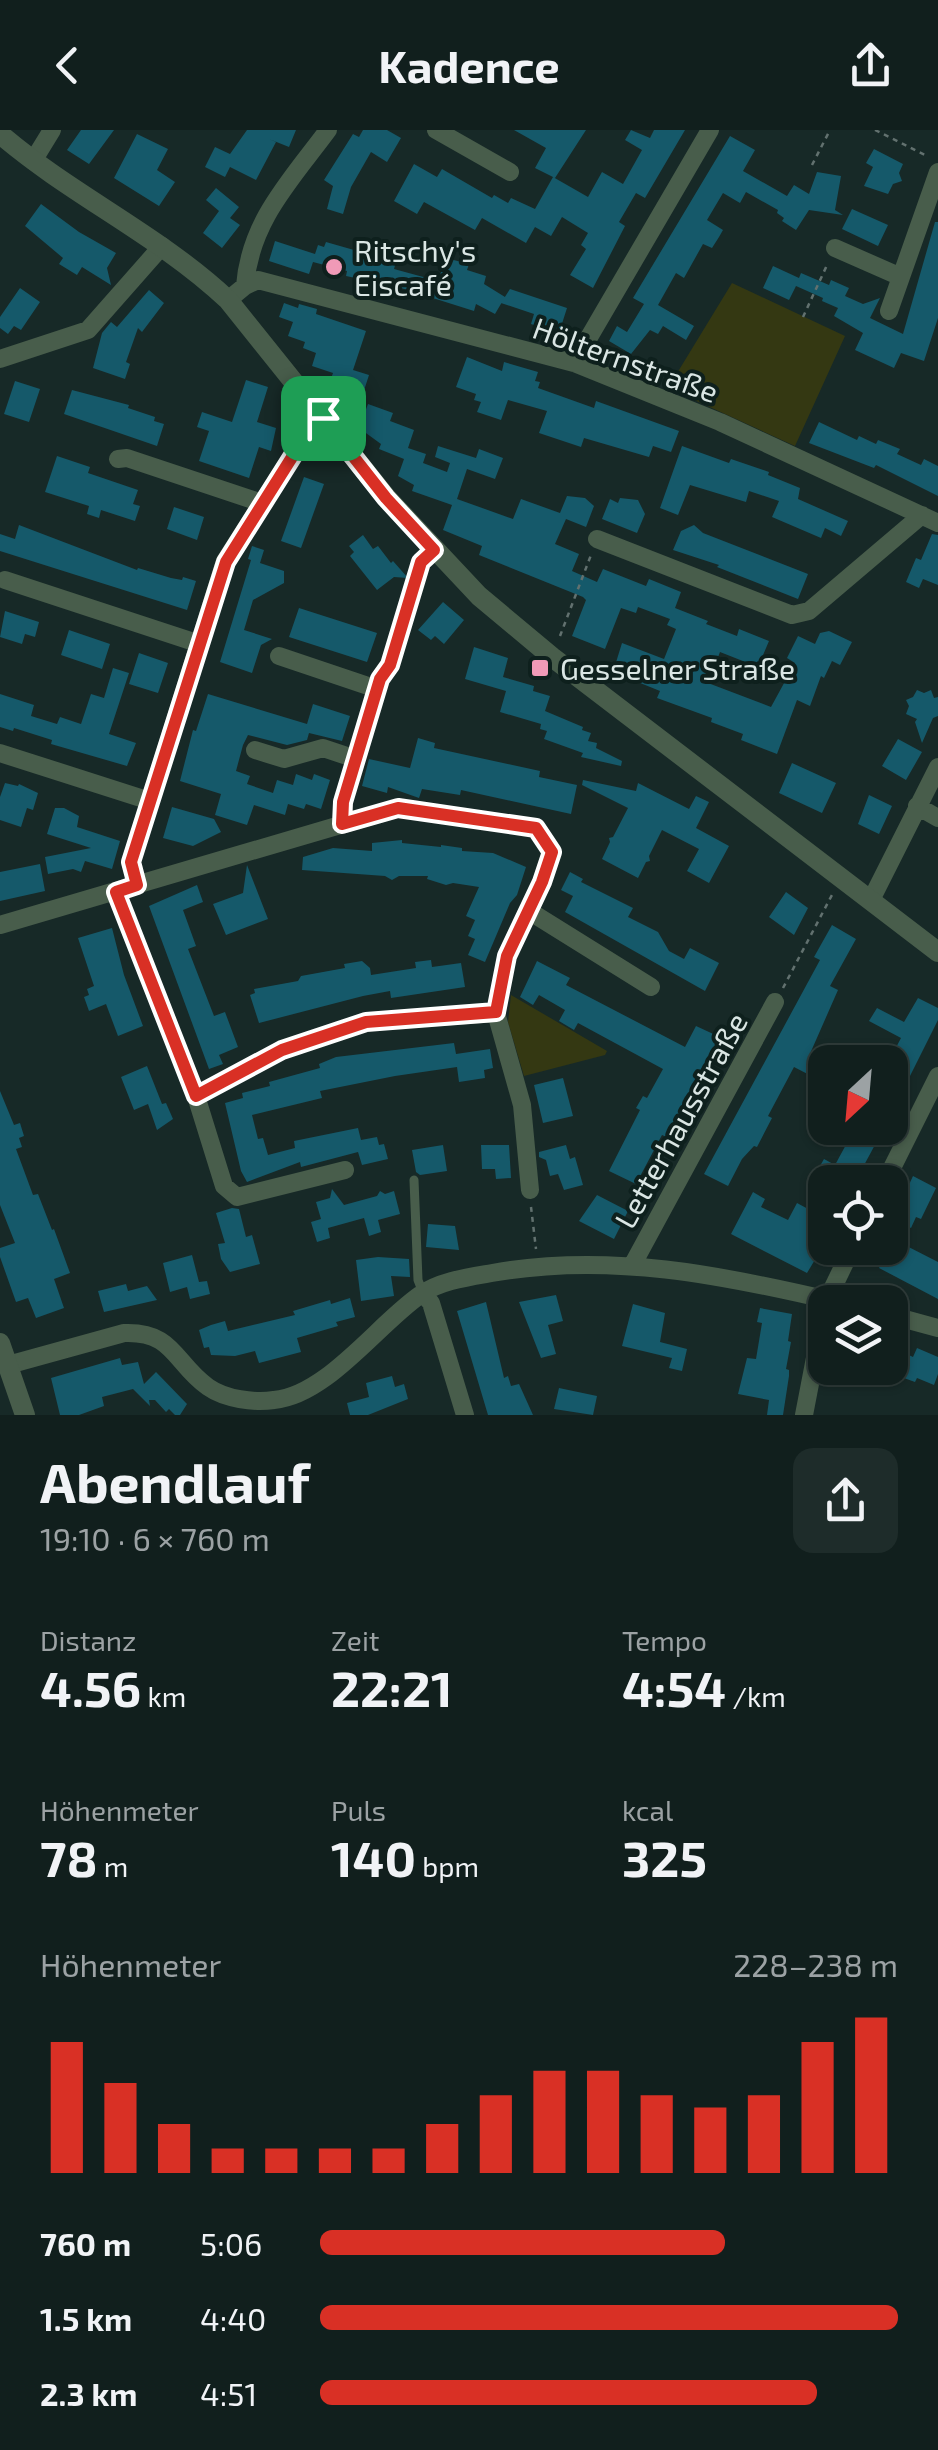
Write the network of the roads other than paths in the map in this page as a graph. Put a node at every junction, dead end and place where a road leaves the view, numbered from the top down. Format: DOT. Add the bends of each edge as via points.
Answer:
graph roads {
  1 [pos="52,130"];
  2 [pos="328,130"];
  3 [pos="436,130"];
  4 [pos="710,130"];
  5 [pos="0,134"];
  6 [pos="34,161"];
  7 [pos="937,166"];
  8 [pos="510,172"];
  9 [pos="162,246"];
  10 [pos="835,248"];
  11 [pos="901,277"];
  12 [pos="244,286"];
  13 [pos="228,300"];
  14 [pos="890,312"];
  15 [pos="0,359"];
  16 [pos="574,363"];
  17 [pos="323,418"];
  18 [pos="118,459"];
  19 [pos="262,503"];
  20 [pos="930,519"];
  21 [pos="597,539"];
  22 [pos="5,580"];
  23 [pos="200,644"];
  24 [pos="279,656"];
  25 [pos="254,750"];
  26 [pos="0,753"];
  27 [pos="356,759"];
  28 [pos="938,767"];
  29 [pos="150,801"];
  30 [pos="918,806"];
  31 [pos="938,818"];
  32 [pos="342,824"];
  33 [pos="137,885"];
  34 [pos="116,892"];
  35 [pos="871,900"];
  36 [pos="529,912"];
  37 [pos="0,925"];
  38 [pos="938,952"];
  39 [pos="650,987"];
  40 [pos="775,1002"];
  41 [pos="496,1012"];
  42 [pos="938,1076"];
  43 [pos="196,1096"];
  44 [pos="894,1165"];
  45 [pos="345,1170"];
  46 [pos="414,1180"];
  47 [pos="530,1190"];
  48 [pos="633,1264"];
  49 [pos="422,1292"];
  50 [pos="808,1298"];
  51 [pos="908,1320"];
  52 [pos="938,1328"];
  53 [pos="0,1343"];
  54 [pos="8,1366"];
  55 [pos="810,1385"];
  56 [pos="25,1415"];
  57 [pos="465,1415"];
  58 [pos="804,1415"];
  1 -- 6 [label="street"];
  2 -- 12 [label="street" via="263,217"];
  3 -- 8 [label="street"];
  4 -- 16 [label="street"];
  5 -- 6 [label="street"];
  6 -- 9 [label="street"];
  7 -- 11 [label="street"];
  9 -- 13 [label="street"];
  9 -- 15 [label="street" via="88,330"];
  10 -- 11 [label="street"];
  11 -- 14 [label="street"];
  12 -- 13 [label="street"];
  12 -- 16 [label="street, Hölternstraße" via="258,280"];
  13 -- 17 [label="street"];
  16 -- 20 [label="street, Hölternstraße"];
  17 -- 19 [label="street"];
  17 -- 35 [label="street" via="386,498 479,596"];
  18 -- 19 [label="street"];
  19 -- 23 [label="street" via="226,562"];
  20 -- 21 [label="street" via="809,611 792,615"];
  22 -- 23 [label="street"];
  23 -- 29 [label="street"];
  24 -- 27 [label="street" via="379,684"];
  25 -- 27 [label="street" via="284,759 323,748"];
  26 -- 29 [label="street"];
  27 -- 32 [label="street"];
  28 -- 30 [label="street"];
  29 -- 33 [label="street" via="131,862"];
  30 -- 31 [label="street"];
  30 -- 35 [label="street"];
  32 -- 33 [label="street"];
  32 -- 36 [label="street" via="398,808 536,828 552,852"];
  33 -- 34 [label="street"];
  34 -- 37 [label="street"];
  34 -- 43 [label="street"];
  35 -- 38 [label="street"];
  36 -- 39 [label="street"];
  36 -- 41 [label="street" via="507,956"];
  40 -- 48 [label="street, Letterhausstraße"];
  41 -- 43 [label="street" via="366,1022 282,1050"];
  41 -- 47 [label="street" via="522,1105"];
  42 -- 44 [label="street"];
  43 -- 45 [label="street" via="224,1186 237,1198"];
  46 -- 49 [label="lane"];
  48 -- 49 [label="street, Letterhausstraße" via="535,1265"];
  48 -- 50 [label="street, Letterhausstraße"];
  49 -- 54 [label="street" via="327,1375 297,1395 273,1401 235,1399 208,1387 158,1336 141,1332"];
  49 -- 57 [label="street"];
  51 -- 52 [label="street"];
  53 -- 54 [label="street"];
  54 -- 56 [label="street"];
  55 -- 58 [label="street"];
}
